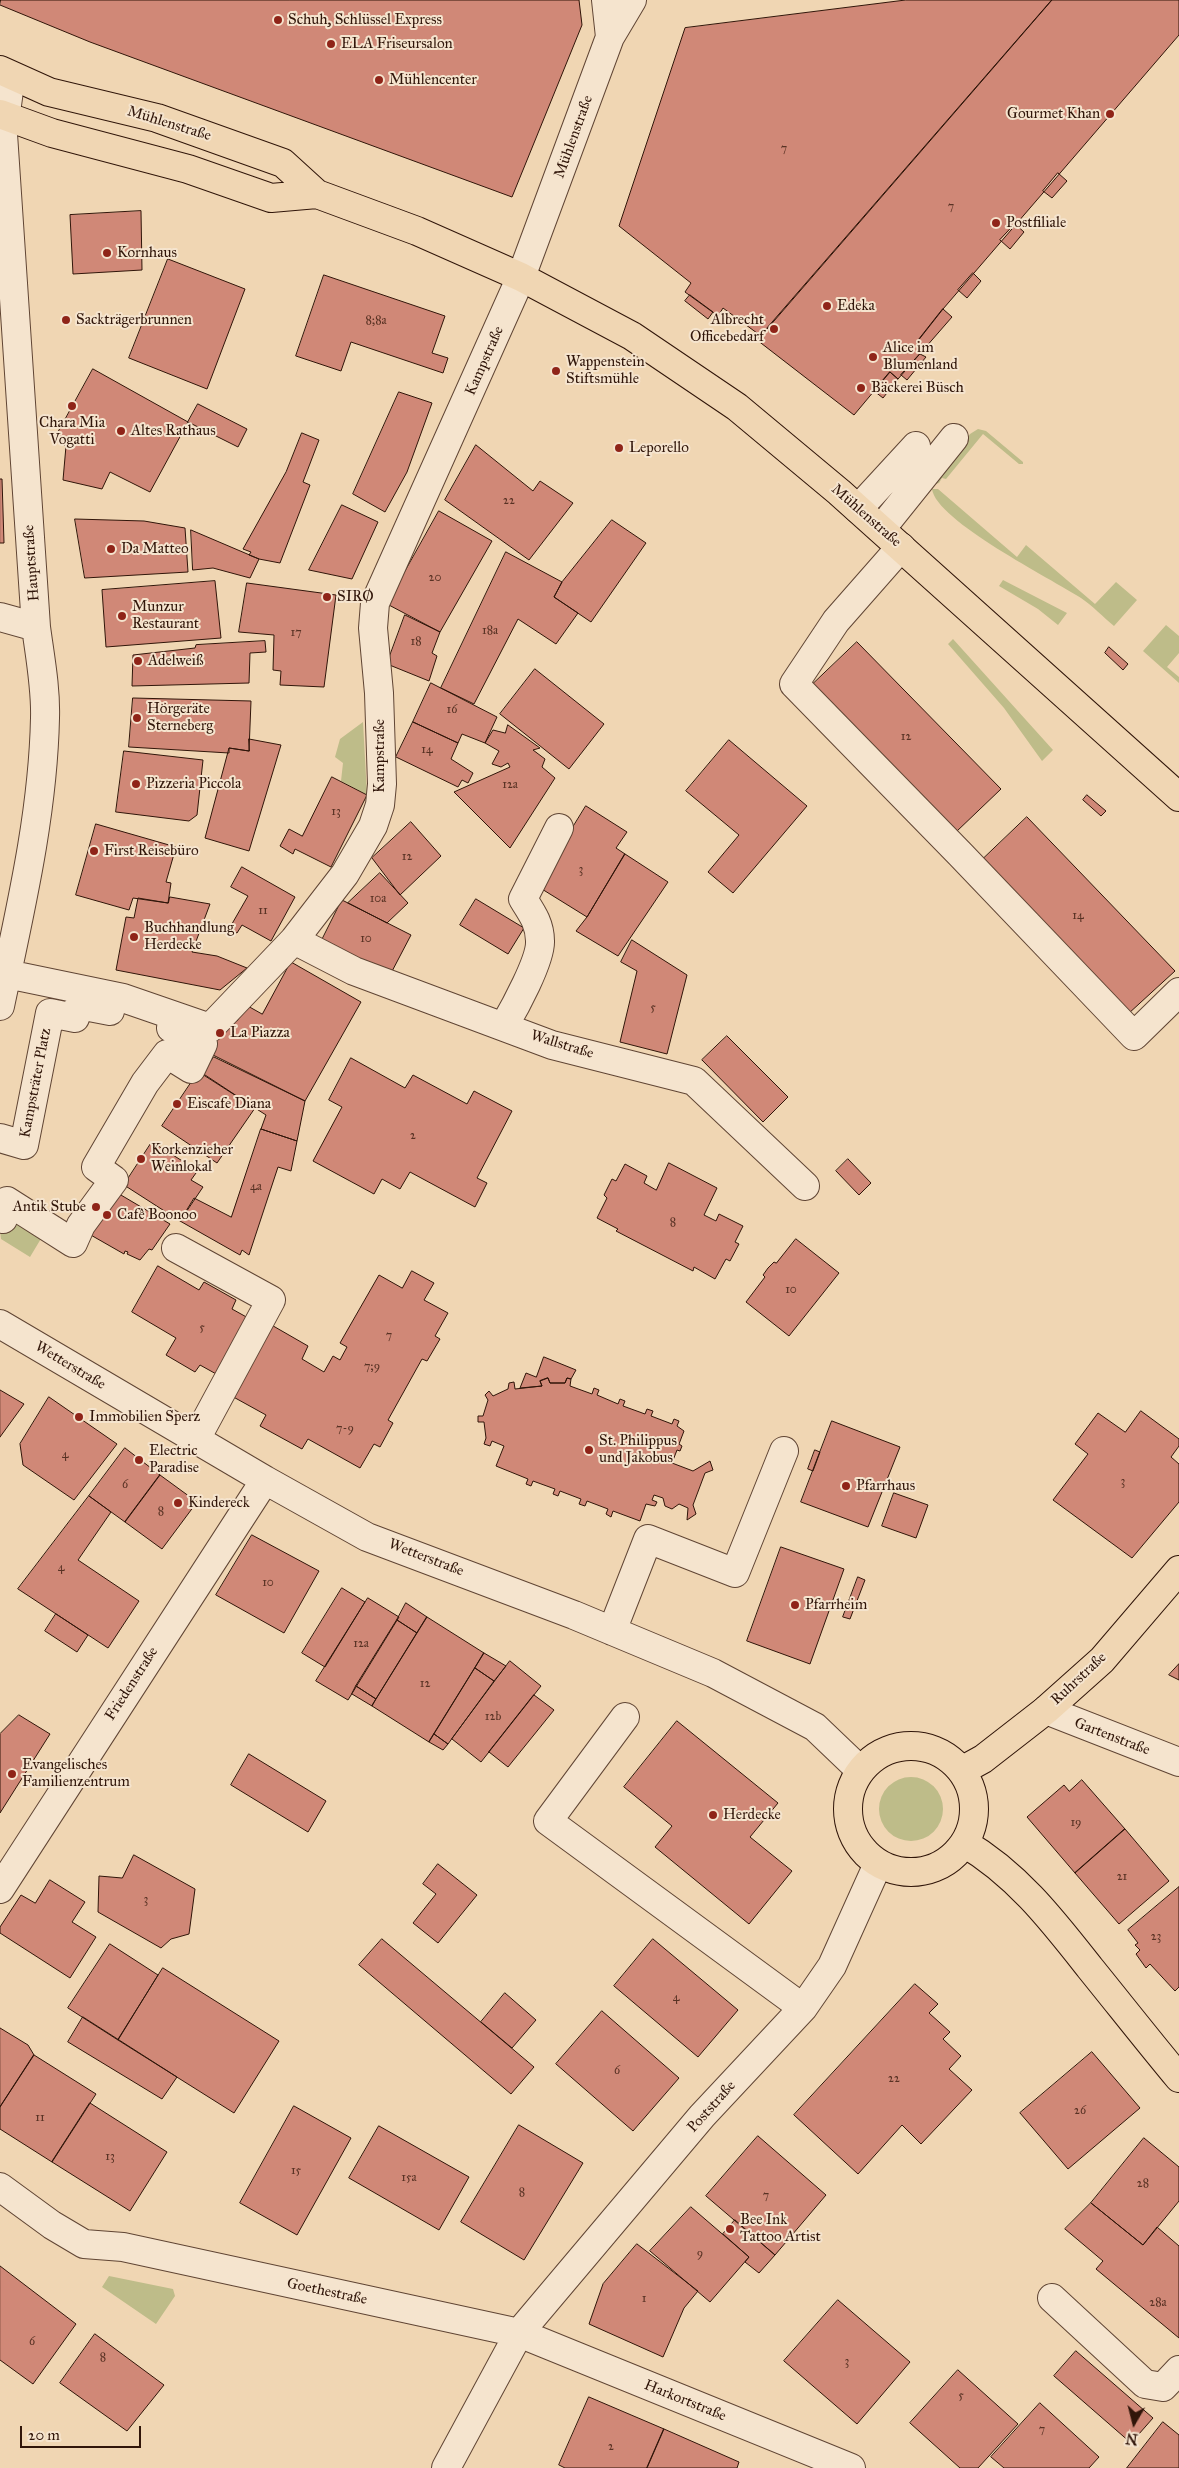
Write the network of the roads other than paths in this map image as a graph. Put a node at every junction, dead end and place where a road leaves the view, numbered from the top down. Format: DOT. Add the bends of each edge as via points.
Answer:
graph roads {
  1 [pos="606,0"];
  2 [pos="632,0"];
  3 [pos="610,37"];
  4 [pos="5,73"];
  5 [pos="2,116"];
  6 [pos="317,194"];
  7 [pos="4,220"];
  8 [pos="521,277"];
  9 [pos="954,438"];
  10 [pos="916,446"];
  11 [pos="858,508"];
  12 [pos="881,529"];
  13 [pos="901,547"];
  14 [pos="0,617"];
  15 [pos="36,627"];
  16 [pos="1179,797"];
  17 [pos="559,828"];
  18 [pos="294,940"];
  19 [pos="7,974"];
  20 [pos="1179,992"];
  21 [pos="0,1006"];
  22 [pos="504,1026"];
  23 [pos="0,1138"];
  24 [pos="805,1186"];
  25 [pos="0,1218"];
  26 [pos="176,1248"];
  27 [pos="0,1324"];
  28 [pos="196,1439"];
  29 [pos="784,1451"];
  30 [pos="264,1480"];
  31 [pos="1179,1570"];
  32 [pos="612,1631"];
  33 [pos="1046,1710"];
  34 [pos="625,1717"];
  35 [pos="1179,1762"];
  36 [pos="860,1770"];
  37 [pos="962,1770"];
  38 [pos="964,1843"];
  39 [pos="878,1864"];
  40 [pos="4,1872"];
  41 [pos="803,2008"];
  42 [pos="1179,2078"];
  43 [pos="0,2187"];
  44 [pos="1052,2298"];
  45 [pos="519,2333"];
  46 [pos="1179,2370"];
  47 [pos="446,2468"];
  48 [pos="851,2468"];
  1 -- 3 [label="street"];
  2 -- 3 [label="street, Mühlenstraße"];
  3 -- 8 [label="street, Mühlenstraße"];
  4 -- 5 [label="street, Hauptstraße"];
  4 -- 6 [label="main road, Mühlenstraße" via="49,92 157,118 283,163"];
  5 -- 6 [label="main road, Mühlenstraße" via="52,133 188,169 271,198"];
  5 -- 7 [label="street, Hauptstraße"];
  6 -- 8 [label="main road, Mühlenstraße" via="417,231"];
  7 -- 15 [label="street, Hauptstraße"];
  8 -- 11 [label="main road, Mühlenstraße" via="632,336 737,407"];
  8 -- 18 [label="street, Kampstraße" via="374,603 382,784 374,826 345,874"];
  9 -- 12 [label="street"];
  10 -- 11 [label="street"];
  11 -- 12 [label="main road, Mühlenstraße"];
  12 -- 13 [label="main road, Mühlenstraße"];
  13 -- 16 [label="main road, Mühlenstraße"];
  13 -- 20 [label="street" via="836,621 794,684 1134,1036"];
  14 -- 15 [label="street"];
  15 -- 19 [label="street, Hauptstraße" via="44,686 44,737 36,826"];
  17 -- 22 [label="street" via="522,899 536,920 541,943 524,992"];
  18 -- 19 [label="street, Kampstraße" via="210,1028 123,998"];
  18 -- 22 [label="street, Wallstraße" via="354,971"];
  19 -- 21 [label="street, Hauptstraße"];
  22 -- 24 [label="street, Wallstraße" via="552,1044 694,1081"];
  23 -- 25 [label="street, Kampsträter Platz" via="24,1145 50,1013 75,1018 79,1004 158,1022 203,1044 192,1069 167,1054 145,1083 96,1167 114,1180 81,1226 73,1243 7,1201 3,1219"];
  26 -- 28 [label="street" via="271,1300"];
  27 -- 28 [label="street, Wetterstraße"];
  28 -- 30 [label="street, Wetterstraße"];
  29 -- 32 [label="street" via="735,1573 648,1539"];
  30 -- 32 [label="street, Wetterstraße" via="367,1537"];
  30 -- 40 [label="street, Friedenstraße"];
  31 -- 33 [label="main road, Ruhrstraße" via="1102,1660"];
  32 -- 36 [label="street, Wetterstraße" via="713,1673 815,1727"];
  33 -- 35 [label="street, Gartenstraße"];
  33 -- 37 [label="main road, Ruhrstraße" via="983,1760"];
  34 -- 41 [label="street" via="548,1821"];
  36 -- 37 [label="main road" via="871,1759 897,1747 920,1746 940,1752"];
  36 -- 39 [label="main road" via="850,1790 847,1811 850,1827 860,1847"];
  37 -- 38 [label="main road" via="972,1790 974,1813"];
  38 -- 39 [label="main road" via="952,1857 931,1869 906,1872"];
  38 -- 42 [label="main road" via="1015,1880 1045,1912"];
  39 -- 41 [label="street, Poststraße" via="832,1966"];
  41 -- 45 [label="street, Poststraße" via="702,2116"];
  43 -- 45 [label="street, Goethestraße" via="84,2244 123,2248"];
  44 -- 46 [label="street" via="1146,2384 1163,2387"];
  45 -- 47 [label="street"];
  45 -- 48 [label="street, Harkortstraße"];
}
